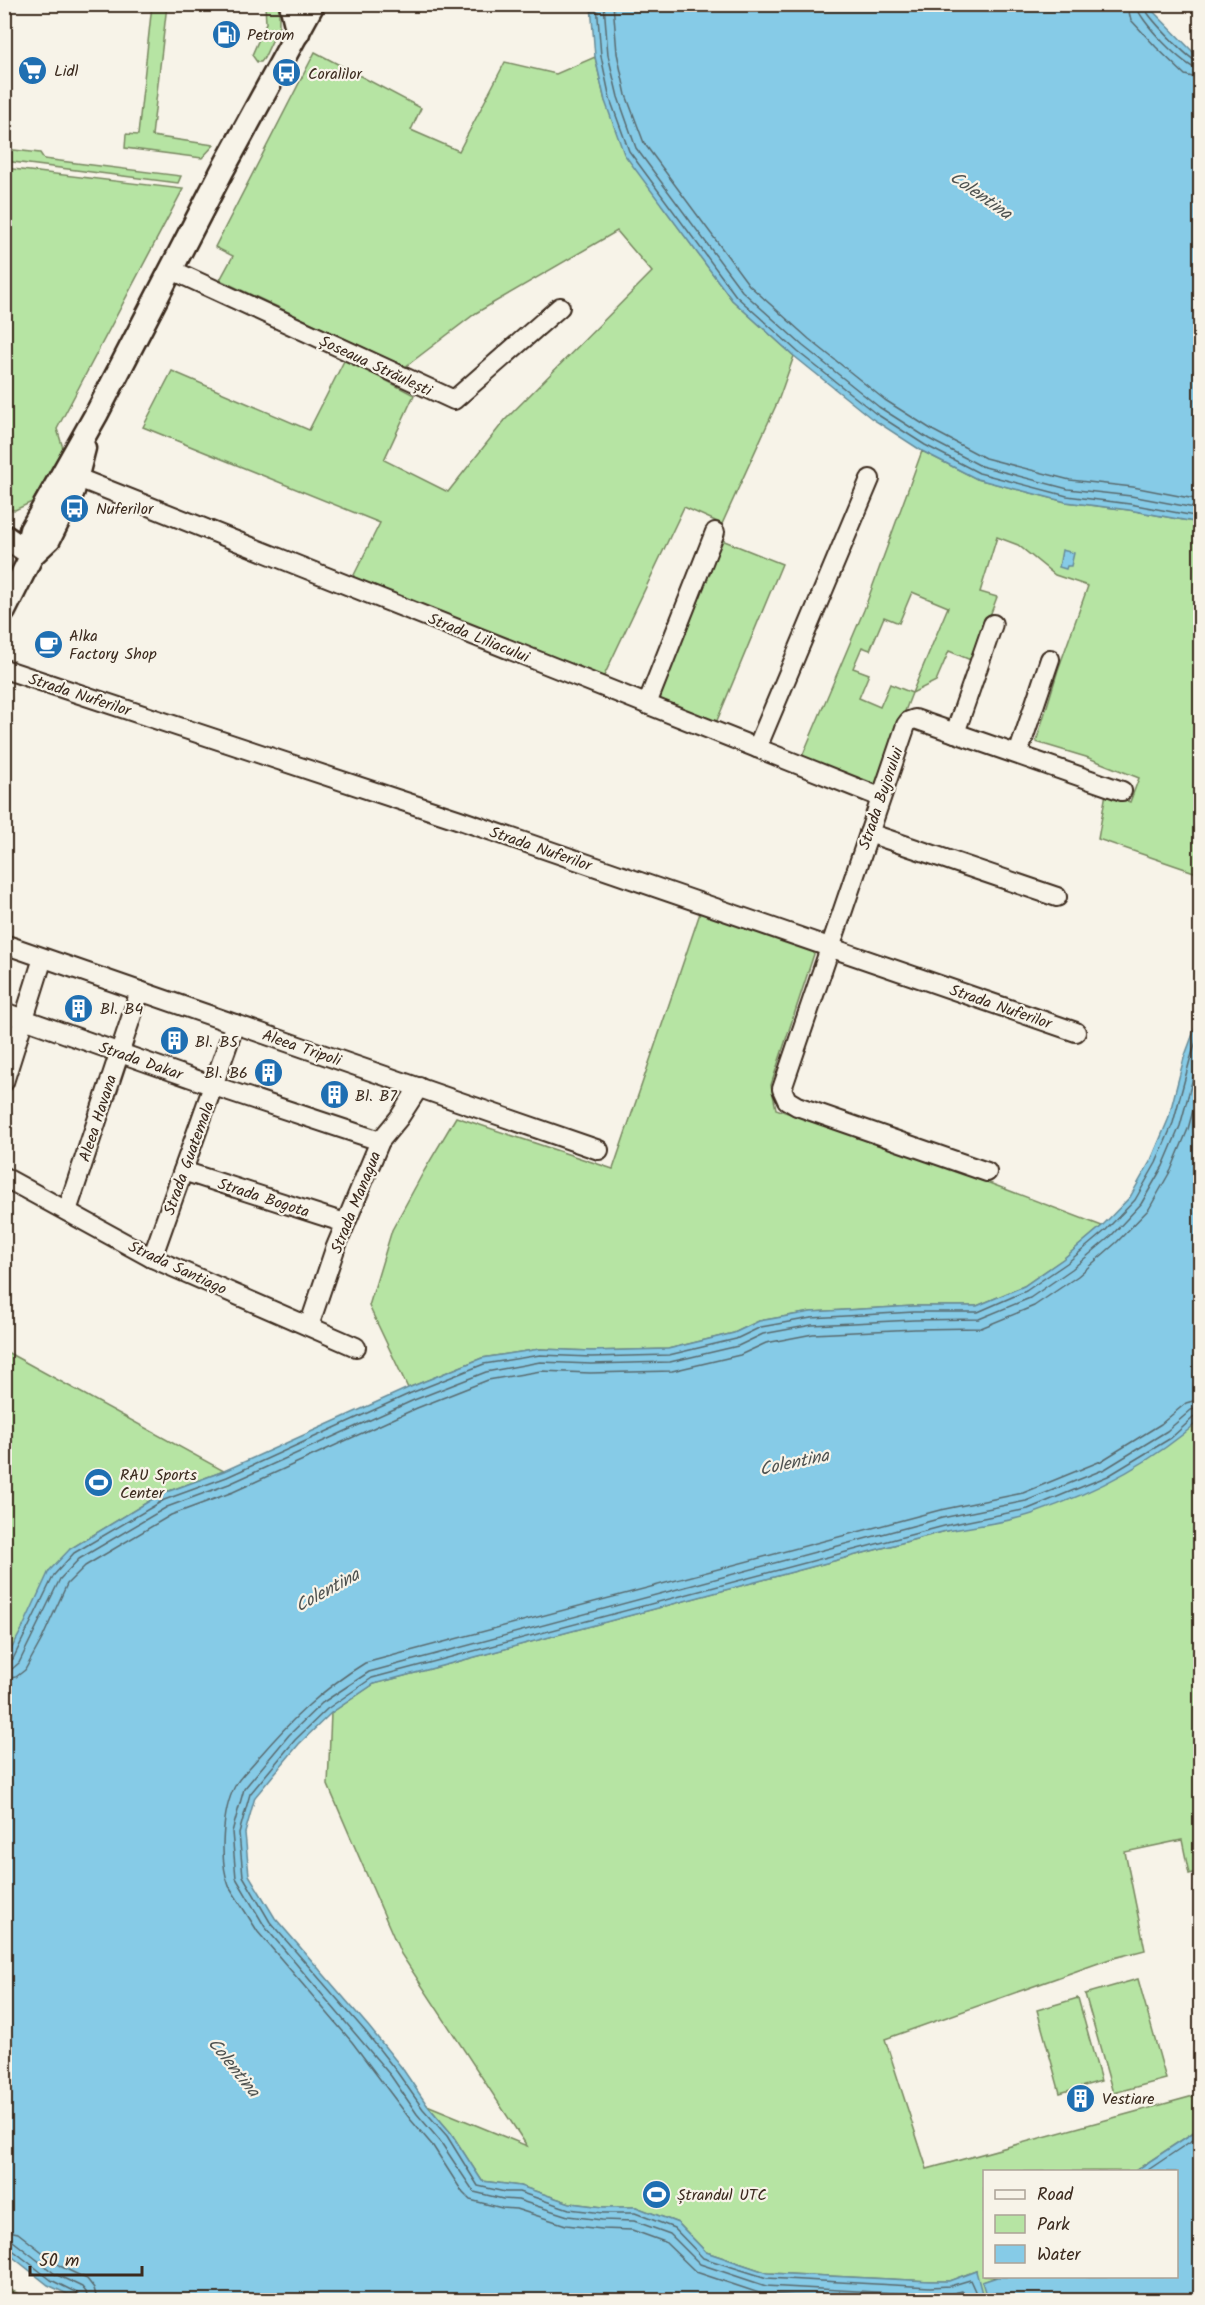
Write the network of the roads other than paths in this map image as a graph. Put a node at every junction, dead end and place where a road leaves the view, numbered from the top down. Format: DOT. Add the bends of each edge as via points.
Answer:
graph roads {
  1 [pos="291,4"];
  2 [pos="313,4"];
  3 [pos="298,33"];
  4 [pos="172,270"];
  5 [pos="560,307"];
  6 [pos="88,430"];
  7 [pos="78,478"];
  8 [pos="870,479"];
  9 [pos="36,520"];
  10 [pos="4,525"];
  11 [pos="715,532"];
  12 [pos="4,536"];
  13 [pos="4,552"];
  14 [pos="32,555"];
  15 [pos="7,595"];
  16 [pos="993,624"];
  17 [pos="1050,659"];
  18 [pos="4,669"];
  19 [pos="647,704"];
  20 [pos="955,732"];
  21 [pos="757,748"];
  22 [pos="1018,754"];
  23 [pos="1122,791"];
  24 [pos="880,797"];
  25 [pos="868,833"];
  26 [pos="1057,897"];
  27 [pos="4,944"];
  28 [pos="829,946"];
  29 [pos="43,958"];
  30 [pos="140,991"];
  31 [pos="4,1012"];
  32 [pos="24,1019"];
  33 [pos="236,1024"];
  34 [pos="1076,1032"];
  35 [pos="118,1053"];
  36 [pos="4,1082"];
  37 [pos="214,1086"];
  38 [pos="419,1087"];
  39 [pos="380,1141"];
  40 [pos="599,1150"];
  41 [pos="183,1171"];
  42 [pos="987,1172"];
  43 [pos="4,1177"];
  44 [pos="67,1211"];
  45 [pos="345,1223"];
  46 [pos="152,1258"];
  47 [pos="309,1326"];
  48 [pos="356,1347"];
  1 -- 3 [label="street"];
  2 -- 3 [label="street"];
  3 -- 4 [label="street"];
  4 -- 5 [label="street, Șoseaua Străulești" via="454,400"];
  4 -- 6 [label="street"];
  6 -- 7 [label="street"];
  6 -- 9 [label="street"];
  7 -- 14 [label="street" via="49,539"];
  7 -- 19 [label="street, Strada Liliacului"];
  8 -- 21 [label="street"];
  9 -- 10 [label="street"];
  9 -- 14 [label="street" via="28,542"];
  11 -- 19 [label="street"];
  12 -- 14 [label="street"];
  13 -- 14 [label="street"];
  14 -- 15 [label="street"];
  16 -- 20 [label="street"];
  17 -- 22 [label="street"];
  18 -- 28 [label="street, Strada Nuferilor"];
  19 -- 21 [label="street, Strada Liliacului"];
  20 -- 22 [label="street, Strada Bujorului"];
  20 -- 24 [label="street, Strada Bujorului" via="915,719 909,721"];
  21 -- 24 [label="street, Strada Liliacului"];
  22 -- 23 [label="street, Strada Bujorului"];
  24 -- 25 [label="street, Strada Bujorului"];
  25 -- 26 [label="street"];
  25 -- 28 [label="street, Strada Bujorului"];
  27 -- 29 [label="street, Aleea Tripoli"];
  28 -- 34 [label="street, Strada Nuferilor"];
  28 -- 42 [label="street, Strada Bujorului" via="782,1089 787,1100"];
  29 -- 30 [label="street, Aleea Tripoli"];
  29 -- 32 [label="street"];
  30 -- 33 [label="street, Aleea Tripoli"];
  30 -- 35 [label="street, Aleea Havana"];
  31 -- 32 [label="street, Strada Dakar"];
  32 -- 35 [label="street, Strada Dakar"];
  32 -- 36 [label="street"];
  33 -- 37 [label="street, Strada Guatemala"];
  33 -- 38 [label="street, Aleea Tripoli"];
  35 -- 37 [label="street, Strada Dakar"];
  35 -- 44 [label="street, Aleea Havana"];
  37 -- 39 [label="street, Strada Dakar"];
  37 -- 41 [label="street, Strada Guatemala"];
  38 -- 39 [label="street, Strada Managua"];
  38 -- 40 [label="street, Aleea Tripoli"];
  39 -- 45 [label="street, Strada Managua"];
  41 -- 45 [label="street, Strada Bogota"];
  41 -- 46 [label="street, Strada Guatemala"];
  43 -- 44 [label="street, Strada Santiago"];
  44 -- 46 [label="street, Strada Santiago"];
  45 -- 47 [label="street, Strada Managua"];
  46 -- 47 [label="street, Strada Santiago"];
  47 -- 48 [label="street, Strada Santiago"];
}
